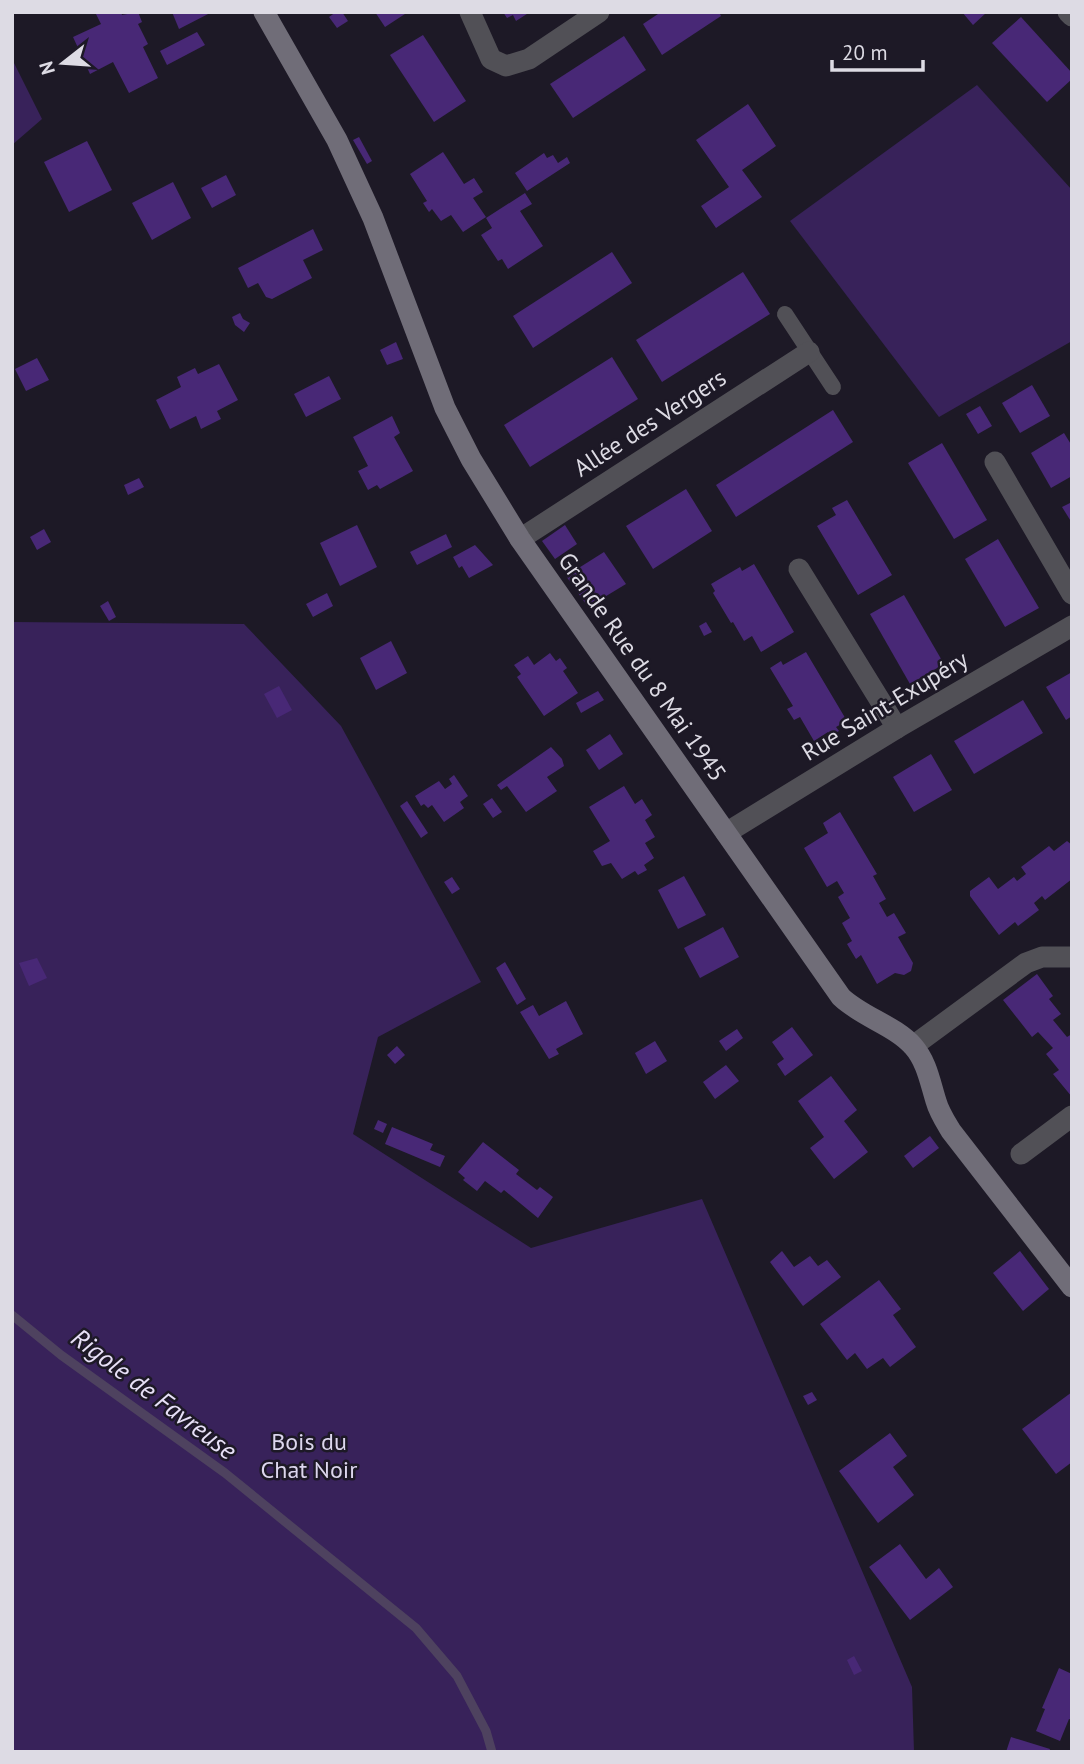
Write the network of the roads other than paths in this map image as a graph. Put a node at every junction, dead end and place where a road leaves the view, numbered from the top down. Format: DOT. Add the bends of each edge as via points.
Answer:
graph roads {
  1 [pos="264,12"];
  2 [pos="470,12"];
  3 [pos="599,12"];
  4 [pos="785,314"];
  5 [pos="809,352"];
  6 [pos="833,387"];
  7 [pos="995,462"];
  8 [pos="520,539"];
  9 [pos="799,569"];
  10 [pos="1072,594"];
  11 [pos="1072,626"];
  12 [pos="897,728"];
  13 [pos="726,833"];
  14 [pos="1072,957"];
  15 [pos="913,1046"];
  16 [pos="1072,1116"];
  17 [pos="1021,1154"];
  18 [pos="1072,1287"];
  1 -- 8 [label="main road, Grande Rue du 8 Mai 1945" via="337,140 373,218 445,408"];
  2 -- 3 [label="street" via="491,59 506,66 529,59"];
  4 -- 5 [label="lane"];
  5 -- 6 [label="lane"];
  5 -- 8 [label="street, Allée des Vergers"];
  7 -- 10 [label="street"];
  8 -- 13 [label="main road, Grande Rue du 8 Mai 1945"];
  9 -- 12 [label="street"];
  11 -- 12 [label="street, Rue Saint-Exupéry"];
  12 -- 13 [label="street, Rue Saint-Exupéry"];
  13 -- 15 [label="main road, Grande Rue du 8 Mai 1945" via="841,997"];
  14 -- 15 [label="street" via="1042,957 1026,963"];
  15 -- 18 [label="main road, Grande Rue du 8 Mai 1945" via="926,1066 936,1103 951,1131"];
  16 -- 17 [label="street"];
}
